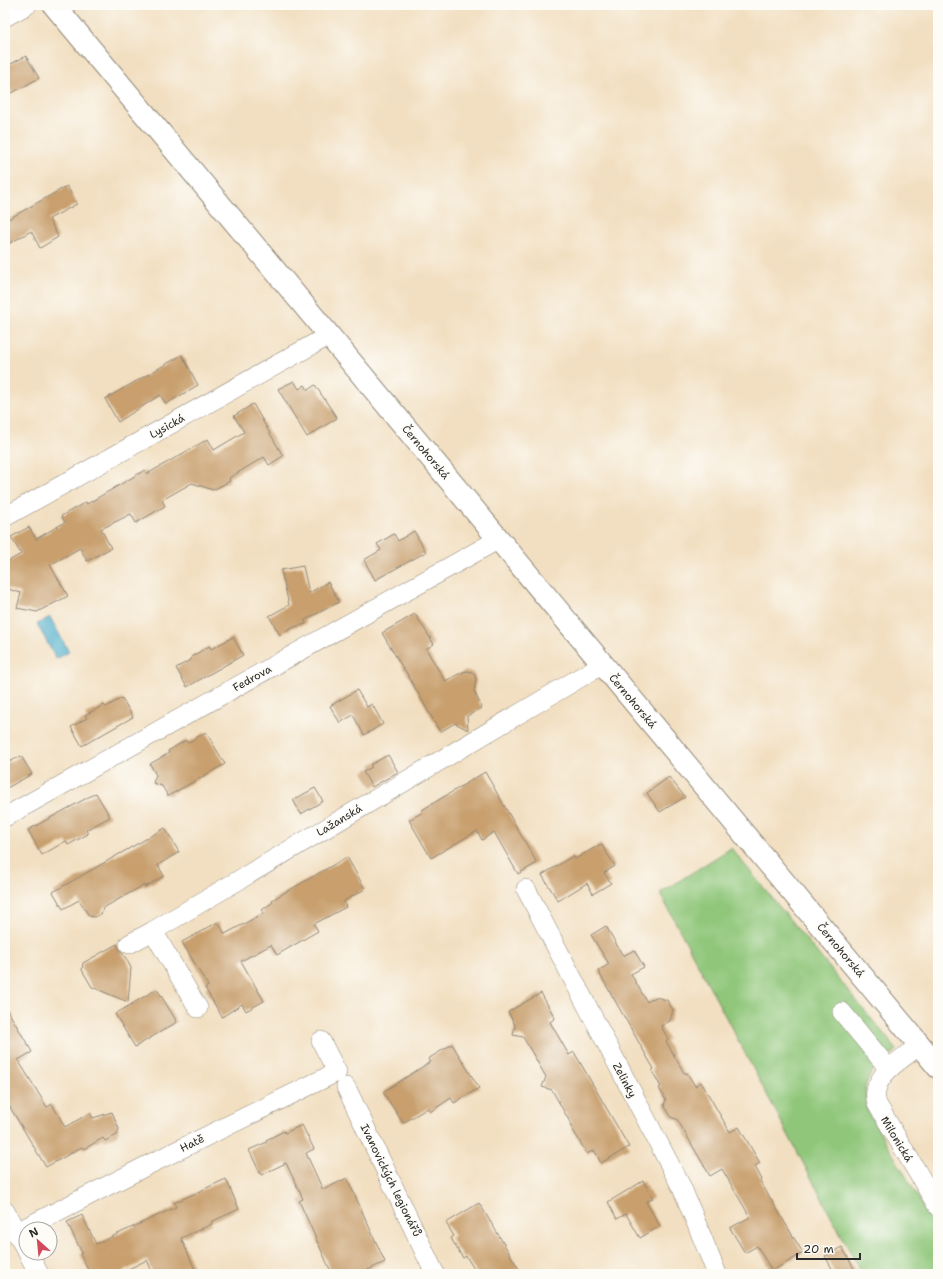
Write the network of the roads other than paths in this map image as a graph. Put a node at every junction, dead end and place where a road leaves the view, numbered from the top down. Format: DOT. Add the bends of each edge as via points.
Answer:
graph roads {
  1 [pos="27,5"];
  2 [pos="54,5"];
  3 [pos="5,18"];
  4 [pos="328,336"];
  5 [pos="5,517"];
  6 [pos="498,539"];
  7 [pos="603,664"];
  8 [pos="5,818"];
  9 [pos="526,889"];
  10 [pos="153,931"];
  11 [pos="129,944"];
  12 [pos="198,1008"];
  13 [pos="842,1012"];
  14 [pos="321,1041"];
  15 [pos="920,1045"];
  16 [pos="938,1067"];
  17 [pos="889,1069"];
  18 [pos="346,1087"];
  19 [pos="938,1207"];
  20 [pos="5,1211"];
  21 [pos="11,1234"];
  22 [pos="18,1241"];
  23 [pos="32,1261"];
  24 [pos="39,1274"];
  25 [pos="435,1274"];
  26 [pos="717,1274"];
  1 -- 3 [label="street"];
  2 -- 4 [label="street, Černohorská"];
  4 -- 5 [label="street, Lysická"];
  4 -- 6 [label="street, Černohorská"];
  6 -- 7 [label="street, Černohorská"];
  6 -- 8 [label="street, Fedrova"];
  7 -- 10 [label="street, Lažanská"];
  7 -- 15 [label="street, Černohorská"];
  9 -- 26 [label="street, Zelinky" via="682,1188"];
  10 -- 11 [label="street, Lažanská"];
  10 -- 12 [label="street"];
  13 -- 17 [label="street"];
  14 -- 21 [label="street, Hatě" via="337,1072"];
  15 -- 16 [label="street, Černohorská"];
  15 -- 17 [label="street, Milonická"];
  17 -- 19 [label="street, Milonická" via="881,1078 876,1091 877,1104"];
  18 -- 25 [label="street, Ivanovických legionářů"];
  20 -- 21 [label="street"];
  21 -- 22 [label="street"];
  23 -- 24 [label="street"];
}
